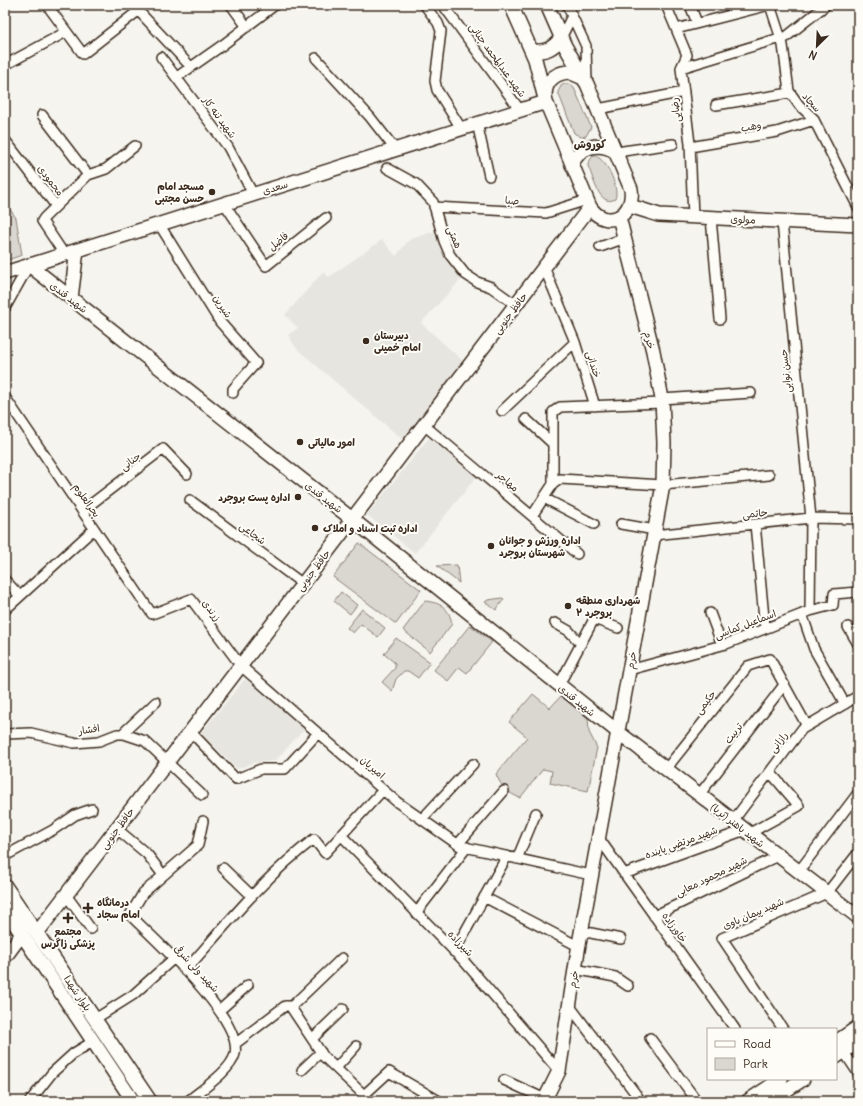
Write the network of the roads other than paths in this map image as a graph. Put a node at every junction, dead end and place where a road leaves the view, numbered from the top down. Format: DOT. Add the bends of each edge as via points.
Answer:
graph roads {
  1 [pos="47,5"];
  2 [pos="231,5"];
  3 [pos="274,5"];
  4 [pos="443,5"];
  5 [pos="511,5"];
  6 [pos="547,5"];
  7 [pos="567,5"];
  8 [pos="666,5"];
  9 [pos="690,5"];
  10 [pos="770,5"];
  11 [pos="826,5"];
  12 [pos="426,7"];
  13 [pos="136,8"];
  14 [pos="738,9"];
  15 [pos="572,16"];
  16 [pos="697,23"];
  17 [pos="247,27"];
  18 [pos="676,28"];
  19 [pos="66,32"];
  20 [pos="562,38"];
  21 [pos="781,39"];
  22 [pos="532,51"];
  23 [pos="161,57"];
  24 [pos="316,58"];
  25 [pos="5,65"];
  26 [pos="191,67"];
  27 [pos="681,68"];
  28 [pos="177,77"];
  29 [pos="587,84"];
  30 [pos="684,92"];
  31 [pos="790,93"];
  32 [pos="545,98"];
  33 [pos="716,105"];
  34 [pos="598,109"];
  35 [pos="520,110"];
  36 [pos="42,115"];
  37 [pos="814,120"];
  38 [pos="477,123"];
  39 [pos="603,123"];
  40 [pos="461,128"];
  41 [pos="5,140"];
  42 [pos="562,141"];
  43 [pos="673,144"];
  44 [pos="135,146"];
  45 [pos="690,147"];
  46 [pos="394,150"];
  47 [pos="616,152"];
  48 [pos="572,165"];
  49 [pos="387,168"];
  50 [pos="88,175"];
  51 [pos="488,176"];
  52 [pos="253,194"];
  53 [pos="224,203"];
  54 [pos="588,204"];
  55 [pos="56,206"];
  56 [pos="630,206"];
  57 [pos="434,207"];
  58 [pos="858,207"];
  59 [pos="619,216"];
  60 [pos="693,217"];
  61 [pos="326,218"];
  62 [pos="711,218"];
  63 [pos="782,222"];
  64 [pos="159,224"];
  65 [pos="858,225"];
  66 [pos="624,238"];
  67 [pos="600,247"];
  68 [pos="77,250"];
  69 [pos="64,254"];
  70 [pos="29,265"];
  71 [pos="544,268"];
  72 [pos="5,272"];
  73 [pos="71,298"];
  74 [pos="516,305"];
  75 [pos="5,308"];
  76 [pos="720,319"];
  77 [pos="576,342"];
  78 [pos="233,393"];
  79 [pos="751,393"];
  80 [pos="5,397"];
  81 [pos="662,401"];
  82 [pos="595,406"];
  83 [pos="502,411"];
  84 [pos="526,419"];
  85 [pos="424,425"];
  86 [pos="553,444"];
  87 [pos="187,474"];
  88 [pos="769,474"];
  89 [pos="557,481"];
  90 [pos="663,485"];
  91 [pos="544,498"];
  92 [pos="190,500"];
  93 [pos="82,511"];
  94 [pos="532,516"];
  95 [pos="811,518"];
  96 [pos="352,519"];
  97 [pos="858,519"];
  98 [pos="594,524"];
  99 [pos="621,524"];
  100 [pos="755,524"];
  101 [pos="94,529"];
  102 [pos="654,532"];
  103 [pos="577,554"];
  104 [pos="5,580"];
  105 [pos="303,584"];
  106 [pos="858,592"];
  107 [pos="20,596"];
  108 [pos="5,610"];
  109 [pos="806,612"];
  110 [pos="710,613"];
  111 [pos="152,614"];
  112 [pos="555,623"];
  113 [pos="848,627"];
  114 [pos="618,628"];
  115 [pos="765,628"];
  116 [pos="581,644"];
  117 [pos="858,644"];
  118 [pos="722,645"];
  119 [pos="240,666"];
  120 [pos="629,670"];
  121 [pos="559,685"];
  122 [pos="784,685"];
  123 [pos="858,696"];
  124 [pos="156,702"];
  125 [pos="845,704"];
  126 [pos="807,726"];
  127 [pos="191,732"];
  128 [pos="618,732"];
  129 [pos="318,733"];
  130 [pos="5,734"];
  131 [pos="122,734"];
  132 [pos="168,762"];
  133 [pos="473,764"];
  134 [pos="666,769"];
  135 [pos="770,772"];
  136 [pos="383,790"];
  137 [pos="504,791"];
  138 [pos="858,793"];
  139 [pos="202,795"];
  140 [pos="699,795"];
  141 [pos="92,809"];
  142 [pos="536,813"];
  143 [pos="422,820"];
  144 [pos="203,821"];
  145 [pos="734,821"];
  146 [pos="117,829"];
  147 [pos="748,832"];
  148 [pos="341,836"];
  149 [pos="598,837"];
  150 [pos="463,846"];
  151 [pos="858,853"];
  152 [pos="5,856"];
  153 [pos="507,856"];
  154 [pos="778,856"];
  155 [pos="518,858"];
  156 [pos="223,868"];
  157 [pos="799,871"];
  158 [pos="624,874"];
  159 [pos="591,875"];
  160 [pos="163,876"];
  161 [pos="5,886"];
  162 [pos="827,893"];
  163 [pos="66,895"];
  164 [pos="252,896"];
  165 [pos="484,897"];
  166 [pos="6,913"];
  167 [pos="416,913"];
  168 [pos="654,916"];
  169 [pos="858,917"];
  170 [pos="91,929"];
  171 [pos="581,930"];
  172 [pos="22,934"];
  173 [pos="37,934"];
  174 [pos="621,938"];
  175 [pos="578,946"];
  176 [pos="454,952"];
  177 [pos="5,956"];
  178 [pos="342,958"];
  179 [pos="174,959"];
  180 [pos="575,969"];
  181 [pos="184,971"];
  182 [pos="248,985"];
  183 [pos="628,986"];
  184 [pos="569,1005"];
  185 [pos="290,1006"];
  186 [pos="343,1009"];
  187 [pos="220,1010"];
  188 [pos="95,1019"];
  189 [pos="858,1027"];
  190 [pos="734,1028"];
  191 [pos="782,1028"];
  192 [pos="650,1038"];
  193 [pos="312,1039"];
  194 [pos="94,1041"];
  195 [pos="858,1042"];
  196 [pos="235,1044"];
  197 [pos="356,1046"];
  198 [pos="839,1050"];
  199 [pos="320,1052"];
  200 [pos="336,1068"];
  201 [pos="302,1070"];
  202 [pos="559,1071"];
  203 [pos="858,1073"];
  204 [pos="504,1080"];
  205 [pos="775,1080"];
  206 [pos="802,1080"];
  207 [pos="544,1100"];
  208 [pos="30,1101"];
  209 [pos="133,1101"];
  210 [pos="150,1101"];
  211 [pos="188,1101"];
  212 [pos="439,1101"];
  213 [pos="641,1101"];
  214 [pos="697,1101"];
  215 [pos="748,1101"];
  216 [pos="771,1101"];
  1 -- 19 [label="street"];
  2 -- 17 [label="street"];
  3 -- 17 [label="street"];
  4 -- 35 [label="street, شهید عبدالمحمد جنانی"];
  5 -- 22 [label="main road"];
  6 -- 20 [label="main road"];
  7 -- 15 [label="street"];
  8 -- 18 [label="street, رضایی"];
  9 -- 16 [label="street"];
  10 -- 14 [label="street"];
  10 -- 21 [label="street, سجاد"];
  11 -- 21 [label="street"];
  12 -- 40 [label="street" via="441,31 435,81 437,90"];
  13 -- 19 [label="street" via="83,54"];
  13 -- 26 [label="street"];
  14 -- 16 [label="street"];
  15 -- 20 [label="street"];
  15 -- 29 [label="street" via="586,46"];
  16 -- 18 [label="street"];
  17 -- 26 [label="street"];
  18 -- 27 [label="street, رضایی" via="687,55"];
  19 -- 25 [label="street"];
  20 -- 22 [label="main road" via="550,49"];
  20 -- 29 [label="main road"];
  21 -- 27 [label="street"];
  21 -- 31 [label="street, سجاد"];
  22 -- 32 [label="main road"];
  23 -- 28 [label="street, شهید تنه کار"];
  24 -- 46 [label="street" via="370,117"];
  26 -- 28 [label="street"];
  27 -- 30 [label="street, رضایی"];
  28 -- 52 [label="street, شهید تنه کار" via="228,147"];
  29 -- 32 [label="main road" via="576,74 562,73 549,81"];
  29 -- 34 [label="main road"];
  30 -- 34 [label="street"];
  30 -- 45 [label="street, رضایی"];
  31 -- 33 [label="street"];
  31 -- 37 [label="street, سجاد"];
  32 -- 35 [label="main road, سعدی"];
  32 -- 42 [label="main road"];
  34 -- 39 [label="main road"];
  35 -- 38 [label="main road, سعدی"];
  36 -- 50 [label="street"];
  37 -- 45 [label="street, وهب" via="778,132"];
  37 -- 58 [label="street, سجاد"];
  38 -- 40 [label="main road, سعدی"];
  38 -- 51 [label="street"];
  39 -- 42 [label="main road" via="597,136 588,142 573,145"];
  39 -- 47 [label="main road"];
  40 -- 46 [label="main road, سعدی"];
  41 -- 55 [label="street, محمودی"];
  42 -- 48 [label="main road"];
  43 -- 47 [label="street"];
  44 -- 50 [label="street" via="106,169"];
  45 -- 60 [label="street, رضایی"];
  46 -- 52 [label="main road, سعدی"];
  47 -- 48 [label="main road" via="604,146 589,148 578,154"];
  47 -- 56 [label="main road" via="631,189"];
  48 -- 54 [label="main road"];
  49 -- 57 [label="street, همتی" via="416,184 427,194"];
  50 -- 55 [label="street"];
  52 -- 53 [label="main road, سعدی"];
  53 -- 61 [label="street, فاضل" via="266,266"];
  53 -- 64 [label="main road, سعدی"];
  54 -- 57 [label="street, صبا" via="546,213"];
  54 -- 59 [label="main road" via="600,217 607,219"];
  54 -- 71 [label="main road, حافظ جنوبی"];
  55 -- 69 [label="street, محمودی" via="42,221"];
  56 -- 59 [label="main road"];
  56 -- 60 [label="main road, مولوی" via="659,215"];
  57 -- 74 [label="street, همتی" via="450,255 465,274 491,287"];
  59 -- 66 [label="main road, خرم"];
  60 -- 62 [label="main road, مولوی"];
  62 -- 63 [label="main road, مولوی"];
  62 -- 76 [label="street"];
  63 -- 65 [label="main road, مولوی"];
  63 -- 95 [label="street, حسن نوابی"];
  64 -- 68 [label="main road, سعدی"];
  64 -- 78 [label="street, شیرین" via="220,322 256,363"];
  66 -- 67 [label="street"];
  66 -- 81 [label="main road, خرم"];
  68 -- 69 [label="main road, سعدی"];
  68 -- 73 [label="main road"];
  69 -- 70 [label="main road, سعدی"];
  70 -- 72 [label="main road, سعدی"];
  70 -- 73 [label="main road, شهید قندی"];
  70 -- 75 [label="street"];
  71 -- 74 [label="main road, حافظ جنوبی"];
  71 -- 77 [label="street, خندانی"];
  73 -- 96 [label="main road, شهید قندی"];
  74 -- 85 [label="main road, حافظ جنوبی"];
  77 -- 82 [label="street, خندانی"];
  77 -- 83 [label="street"];
  79 -- 81 [label="street"];
  80 -- 93 [label="street, بحرالعلوم"];
  81 -- 82 [label="street"];
  81 -- 90 [label="main road, خرم"];
  82 -- 86 [label="street" via="560,407 553,412"];
  84 -- 86 [label="street"];
  85 -- 94 [label="street, مهاجر"];
  85 -- 96 [label="main road, حافظ جنوبی"];
  86 -- 89 [label="street"];
  87 -- 93 [label="street, جنانی" via="163,449"];
  88 -- 90 [label="street"];
  89 -- 90 [label="street"];
  89 -- 91 [label="street"];
  90 -- 102 [label="main road, خرم"];
  91 -- 94 [label="street"];
  91 -- 98 [label="street"];
  92 -- 105 [label="street, شجاعی"];
  93 -- 101 [label="street, بحرالعلوم"];
  94 -- 103 [label="street, مهاجر"];
  95 -- 97 [label="street, حاتمی"];
  95 -- 100 [label="street, حاتمی"];
  95 -- 109 [label="street, حسن نوابی"];
  96 -- 105 [label="main road, حافظ جنوبی"];
  96 -- 121 [label="main road, شهید قندی"];
  99 -- 102 [label="street, حاتمی"];
  100 -- 102 [label="street, حاتمی"];
  100 -- 115 [label="street"];
  101 -- 107 [label="street"];
  101 -- 111 [label="street, بحرالعلوم"];
  102 -- 120 [label="main road, خرم"];
  104 -- 107 [label="street"];
  105 -- 119 [label="main road, حافظ جنوبی"];
  106 -- 109 [label="street, اسماعیل کماسی" via="834,594 833,605"];
  107 -- 108 [label="street"];
  109 -- 115 [label="street, اسماعیل کماسی"];
  109 -- 125 [label="street, حسن نوابی" via="814,649"];
  110 -- 118 [label="street"];
  111 -- 119 [label="street, زرندی" via="191,599"];
  112 -- 116 [label="street" via="569,631"];
  113 -- 117 [label="street"];
  114 -- 116 [label="street" via="594,619"];
  115 -- 118 [label="street, اسماعیل کماسی"];
  116 -- 121 [label="street"];
  118 -- 120 [label="street, اسماعیل کماسی"];
  119 -- 127 [label="main road, حافظ جنوبی"];
  119 -- 129 [label="street, امیریان"];
  120 -- 128 [label="main road, خرم"];
  121 -- 128 [label="main road, شهید قندی"];
  122 -- 126 [label="street"];
  122 -- 134 [label="street, حکیمی" via="770,659 748,666"];
  122 -- 140 [label="street, تربیت"];
  123 -- 125 [label="street, رازانی"];
  124 -- 131 [label="street"];
  125 -- 126 [label="street, رازانی"];
  126 -- 135 [label="street, رازانی" via="802,729"];
  127 -- 129 [label="street" via="236,779 261,769 285,769"];
  127 -- 132 [label="main road, حافظ جنوبی"];
  128 -- 134 [label="main road, شهید باهنر (ثریا)"];
  128 -- 149 [label="main road, خرم"];
  129 -- 136 [label="street, امیریان"];
  130 -- 131 [label="street, افشار" via="31,733 74,743 99,741"];
  131 -- 132 [label="street" via="145,741"];
  132 -- 139 [label="street"];
  132 -- 146 [label="main road, حافظ جنوبی"];
  133 -- 143 [label="street"];
  134 -- 140 [label="main road, شهید باهنر (ثریا)"];
  135 -- 145 [label="street, رازانی"];
  135 -- 147 [label="street, شهید مرتضی پاینده" via="799,806"];
  136 -- 143 [label="street, امیریان"];
  136 -- 148 [label="street"];
  137 -- 150 [label="street"];
  138 -- 157 [label="street"];
  140 -- 145 [label="main road, شهید باهنر (ثریا)"];
  141 -- 152 [label="street" via="75,815"];
  142 -- 155 [label="street"];
  143 -- 150 [label="street, امیریان"];
  144 -- 160 [label="street" via="198,845"];
  145 -- 147 [label="main road, شهید باهنر (ثریا)"];
  146 -- 160 [label="street" via="147,854"];
  146 -- 163 [label="main road, حافظ جنوبی"];
  147 -- 154 [label="main road, شهید باهنر (ثریا)"];
  147 -- 158 [label="street, شهید مرتضی پاینده"];
  148 -- 164 [label="street" via="325,853 314,839 291,856"];
  148 -- 167 [label="street, شیرزاده"];
  149 -- 158 [label="street, خاورزاده"];
  149 -- 159 [label="main road, خرم"];
  150 -- 153 [label="street, امیریان"];
  150 -- 167 [label="street"];
  151 -- 162 [label="street"];
  153 -- 155 [label="street, امیریان"];
  153 -- 165 [label="street"];
  154 -- 157 [label="main road, شهید باهنر (ثریا)"];
  154 -- 168 [label="street, شهید محمود معابی"];
  155 -- 159 [label="street, امیریان"];
  156 -- 164 [label="street"];
  157 -- 162 [label="main road, شهید باهنر (ثریا)"];
  158 -- 168 [label="street, خاورزاده"];
  159 -- 171 [label="main road, خرم"];
  160 -- 179 [label="street, شهید ولی شرفی" via="143,893 130,915"];
  161 -- 173 [label="main road, بلوار شهدا"];
  162 -- 169 [label="main road, شهید باهنر (ثریا)"];
  162 -- 191 [label="street, شهید پیمان باوی" via="722,938"];
  163 -- 170 [label="street"];
  163 -- 173 [label="main road, حافظ جنوبی"];
  164 -- 181 [label="street"];
  165 -- 175 [label="street"];
  165 -- 176 [label="street"];
  166 -- 172 [label="main road, بلوار شهدا"];
  167 -- 176 [label="street, شیرزاده"];
  168 -- 190 [label="street, خاورزاده"];
  171 -- 174 [label="street"];
  171 -- 175 [label="main road, خرم"];
  172 -- 173 [label="main road"];
  172 -- 177 [label="main road"];
  172 -- 194 [label="main road, بلوار شهدا"];
  173 -- 188 [label="main road, بلوار شهدا"];
  175 -- 180 [label="main road, خرم"];
  176 -- 202 [label="street, شیرزاده"];
  178 -- 185 [label="street"];
  179 -- 181 [label="street, شهید ولی شرفی"];
  179 -- 188 [label="street" via="132,995"];
  180 -- 183 [label="street" via="615,977"];
  180 -- 184 [label="main road, خرم"];
  181 -- 187 [label="street, شهید ولی شرفی"];
  182 -- 187 [label="street"];
  184 -- 202 [label="main road, خرم"];
  184 -- 213 [label="street"];
  185 -- 193 [label="street"];
  185 -- 196 [label="street" via="286,1006"];
  186 -- 193 [label="street"];
  187 -- 196 [label="street, شهید ولی شرفی"];
  188 -- 210 [label="main road, بلوار شهدا"];
  189 -- 198 [label="main road"];
  192 -- 214 [label="street"];
  193 -- 199 [label="street"];
  194 -- 208 [label="street" via="74,1053 52,1073"];
  194 -- 209 [label="main road, بلوار شهدا"];
  195 -- 198 [label="main road"];
  196 -- 211 [label="street" via="235,1053 229,1064"];
  197 -- 200 [label="street"];
  198 -- 203 [label="street"];
  199 -- 200 [label="street"];
  199 -- 201 [label="street"];
  200 -- 212 [label="street" via="364,1095 389,1072"];
  202 -- 207 [label="main road, خرم"];
  204 -- 207 [label="street"];
  205 -- 215 [label="main road"];
  206 -- 216 [label="main road"];
}
